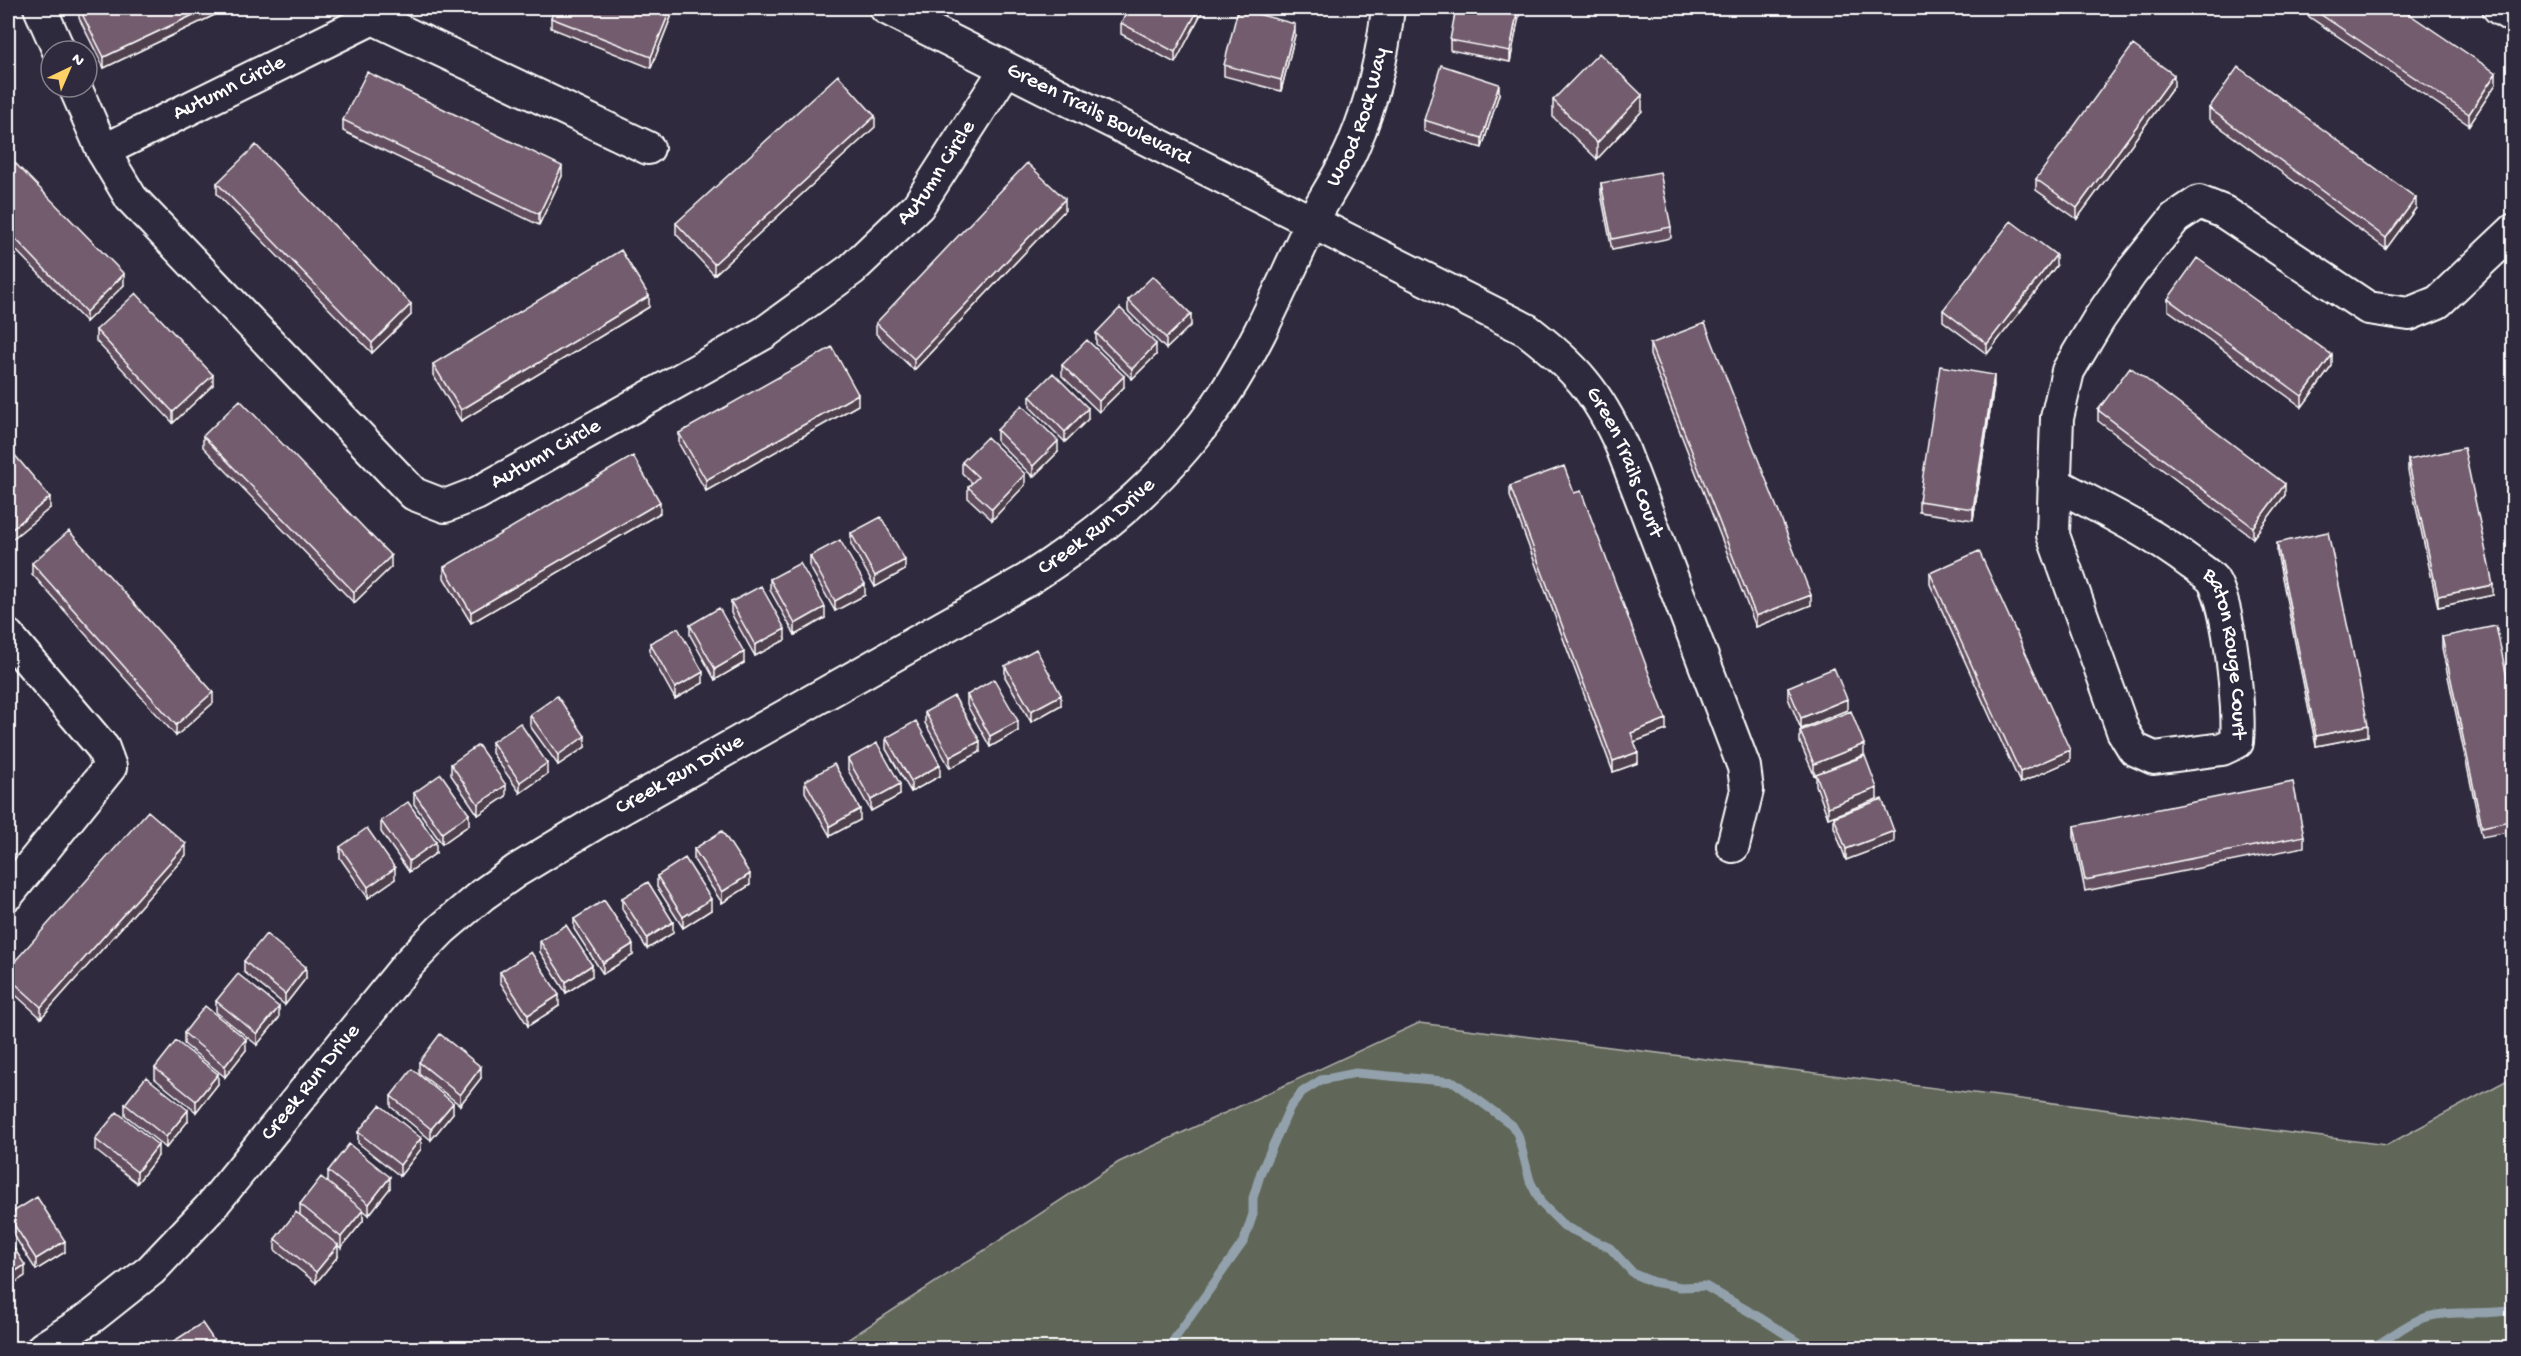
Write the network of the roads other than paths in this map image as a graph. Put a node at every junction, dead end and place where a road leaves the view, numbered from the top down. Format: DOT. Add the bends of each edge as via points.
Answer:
graph roads {
  1 [pos="40,8"];
  2 [pos="886,8"];
  3 [pos="1388,8"];
  4 [pos="2499,8"];
  5 [pos="2514,17"];
  6 [pos="54,39"];
  7 [pos="1006,69"];
  8 [pos="80,99"];
  9 [pos="648,148"];
  10 [pos="103,150"];
  11 [pos="1312,222"];
  12 [pos="2514,230"];
  13 [pos="2054,483"];
  14 [pos="8,636"];
  15 [pos="1733,846"];
  16 [pos="8,894"];
  17 [pos="43,1348"];
  1 -- 6 [label="street"];
  2 -- 7 [label="street, Green Trails Boulevard"];
  3 -- 11 [label="street, Wood Rock Way" via="1377,72 1354,145"];
  4 -- 5 [label="street"];
  7 -- 10 [label="street, Autumn Circle" via="918,206 852,269 764,333 476,494 446,506 414,494 131,198"];
  7 -- 11 [label="street, Green Trails Boulevard"];
  8 -- 10 [label="street, Autumn Circle"];
  9 -- 10 [label="street, Autumn Circle" via="373,18"];
  11 -- 15 [label="street, Green Trails Court" via="1527,330 1564,359 1595,394 1622,447 1744,767 1747,790"];
  11 -- 17 [label="street, Creek Run Drive" via="1256,341 1224,395 1176,458 1125,509 1078,547 1027,580 597,822 482,895 408,964 209,1209 151,1270 93,1316"];
  12 -- 13 [label="street, Baton Rouge Court" via="2439,302 2409,314 2368,308 2224,212 2199,202 2175,218 2131,273 2068,371 2057,418"];
  13 -- 13 [label="street, Baton Rouge Court" via="2053,535 2123,731 2134,749 2154,758 2222,749 2237,742 2239,720 2226,615 2213,580 2130,523"];
  14 -- 16 [label="street" via="103,748 110,767"];
}
